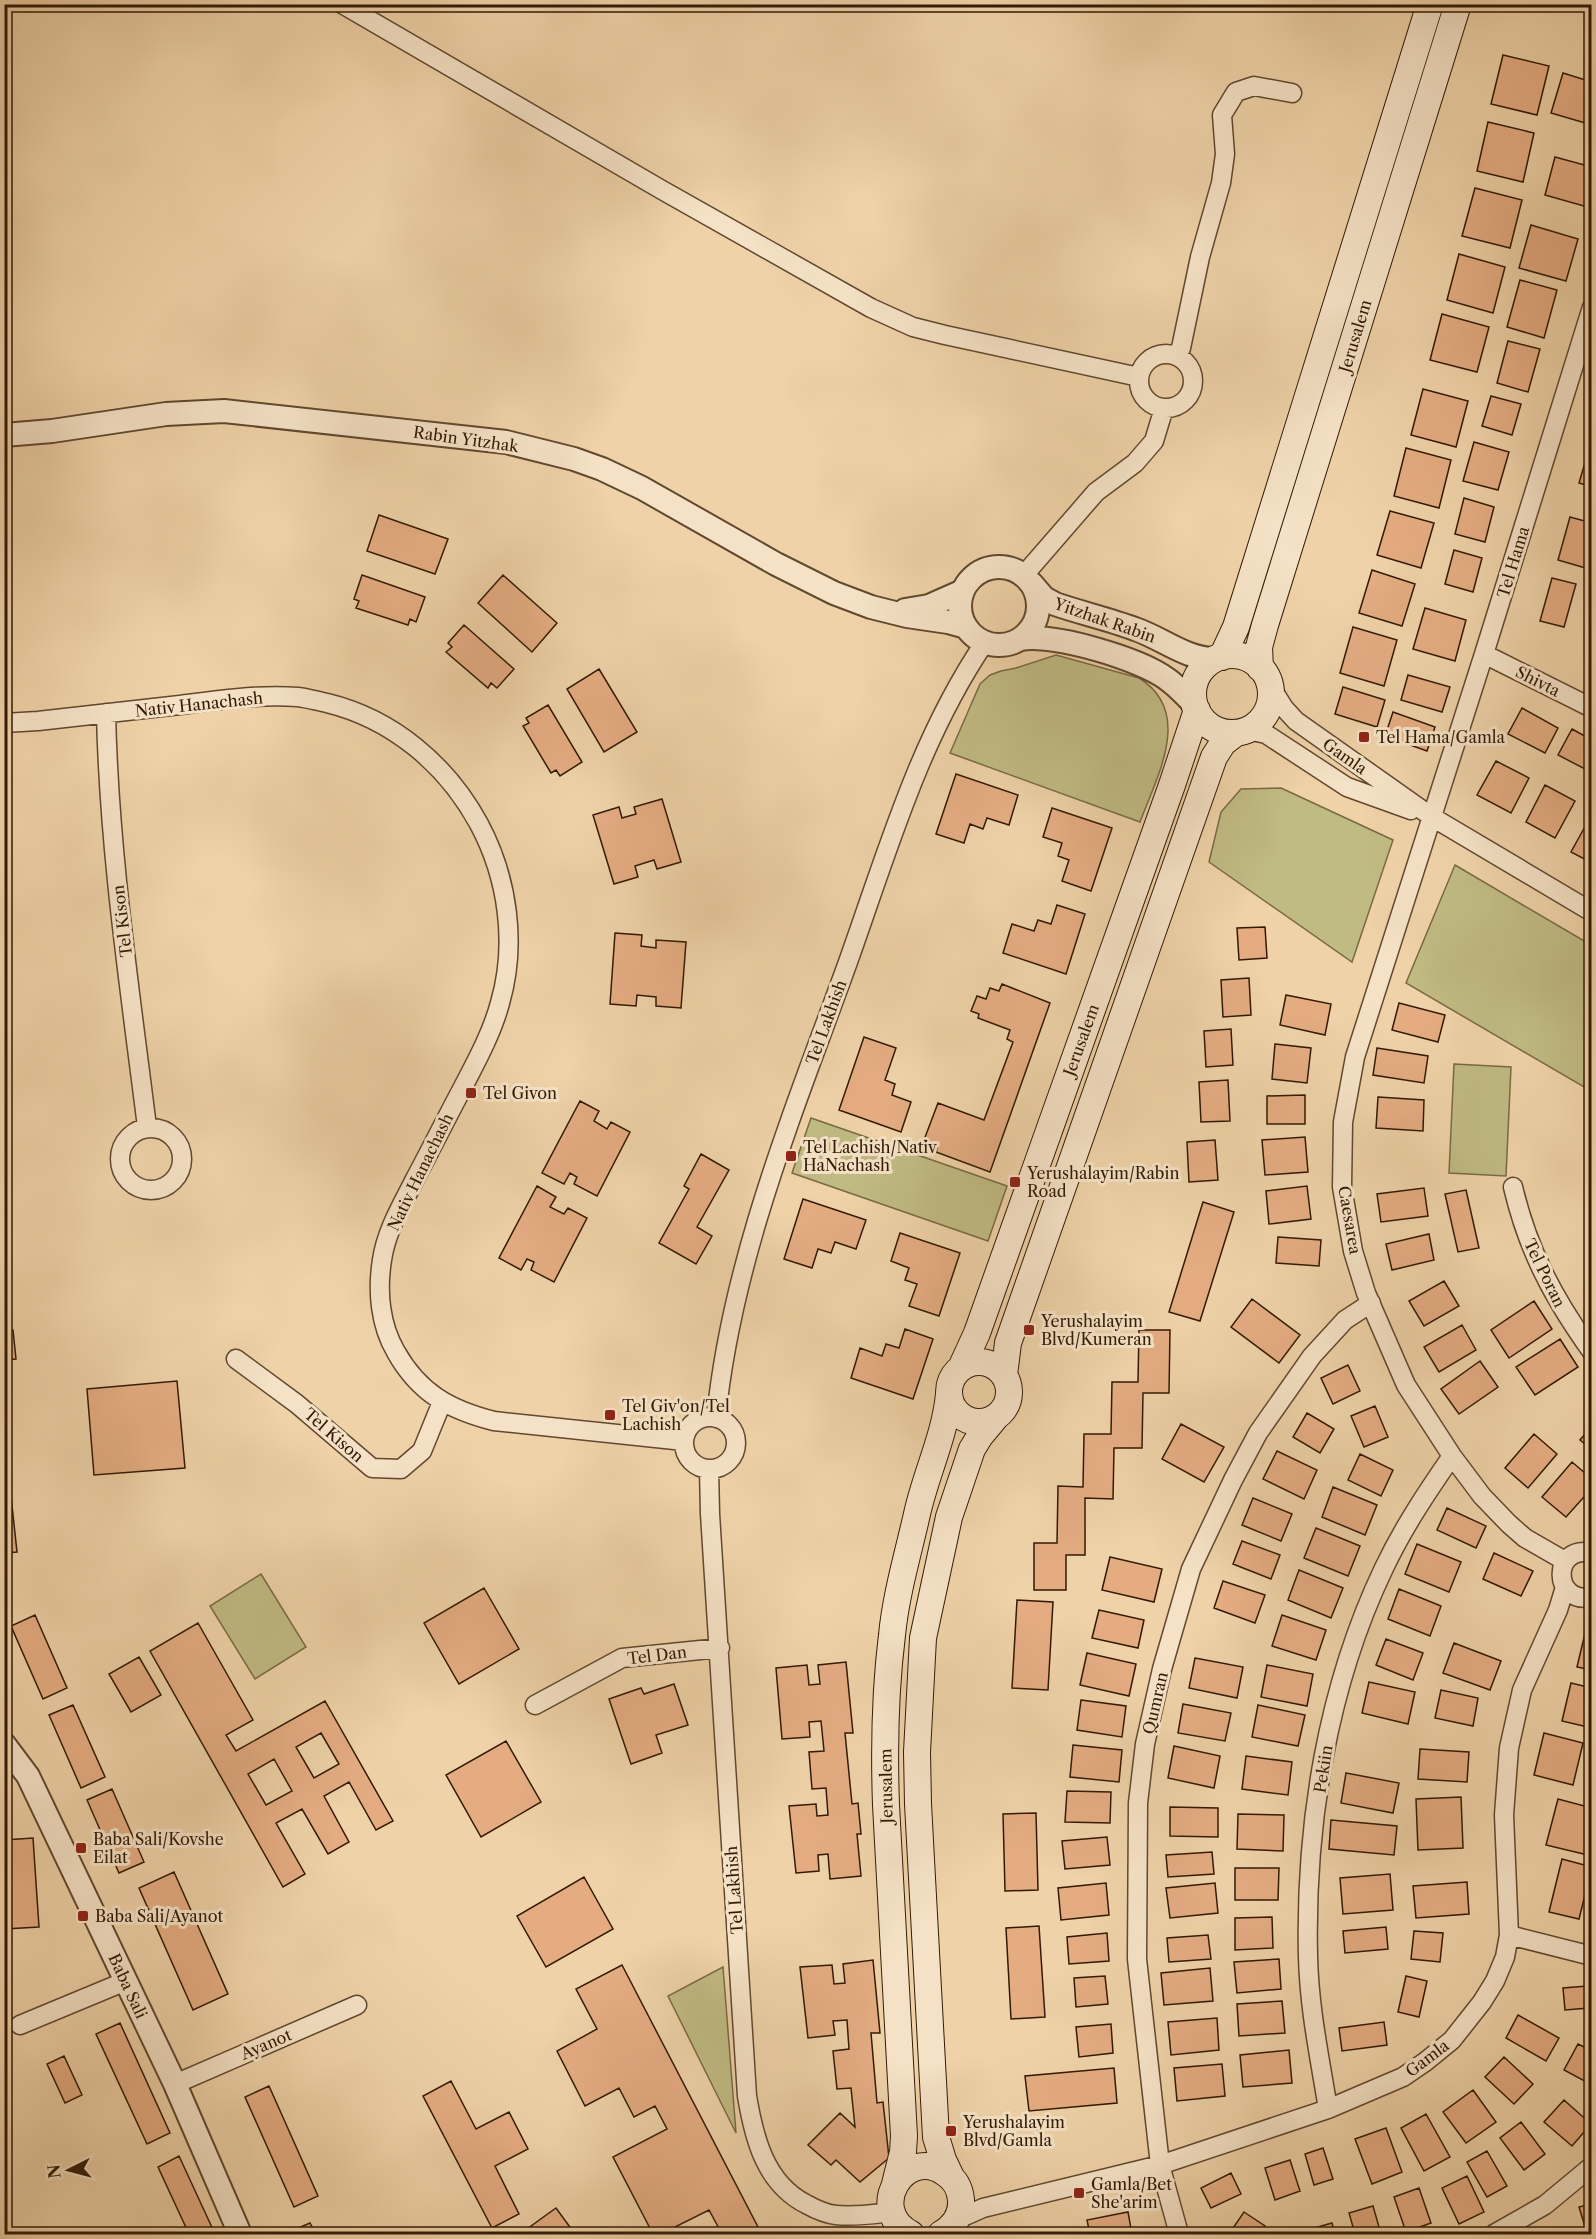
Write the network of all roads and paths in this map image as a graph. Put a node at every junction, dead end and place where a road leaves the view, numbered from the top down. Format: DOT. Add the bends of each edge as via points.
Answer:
graph roads {
  1 [pos="342,4"];
  2 [pos="1430,4"];
  3 [pos="1458,4"];
  4 [pos="1292,93"];
  5 [pos="1592,307"];
  6 [pos="1176,356"];
  7 [pos="1139,377"];
  8 [pos="1164,408"];
  9 [pos="4,435"];
  10 [pos="1028,580"];
  11 [pos="963,591"];
  12 [pos="892,612"];
  13 [pos="966,627"];
  14 [pos="1021,639"];
  15 [pos="985,642"];
  16 [pos="1484,654"];
  17 [pos="1219,658"];
  18 [pos="1265,676"];
  19 [pos="1196,707"];
  20 [pos="1592,708"];
  21 [pos="106,713"];
  22 [pos="4,723"];
  23 [pos="1242,731"];
  24 [pos="1432,817"];
  25 [pos="1592,912"];
  26 [pos="147,1127"];
  27 [pos="1513,1187"];
  28 [pos="1371,1303"];
  29 [pos="1592,1352"];
  30 [pos="236,1359"];
  31 [pos="961,1368"];
  32 [pos="1004,1375"];
  33 [pos="949,1394"];
  34 [pos="442,1402"];
  35 [pos="716,1418"];
  36 [pos="994,1418"];
  37 [pos="684,1441"];
  38 [pos="1452,1456"];
  39 [pos="709,1469"];
  40 [pos="1589,1550"];
  41 [pos="1565,1561"];
  42 [pos="1578,1593"];
  43 [pos="720,1648"];
  44 [pos="535,1705"];
  45 [pos="4,1744"];
  46 [pos="1509,1935"];
  47 [pos="1592,1956"];
  48 [pos="126,1981"];
  49 [pos="357,2005"];
  50 [pos="20,2025"];
  51 [pos="175,2084"];
  52 [pos="1328,2109"];
  53 [pos="1160,2165"];
  54 [pos="1592,2166"];
  55 [pos="953,2181"];
  56 [pos="895,2184"];
  57 [pos="1001,2204"];
  58 [pos="900,2226"];
  59 [pos="949,2229"];
  60 [pos="240,2235"];
  61 [pos="1179,2235"];
  62 [pos="1494,2235"];
  1 -- 7 [label="street" via="871,308 913,327"];
  2 -- 17 [label="main road, Jerusalem" via="1236,627"];
  3 -- 18 [label="main road, Jerusalem" via="1265,625 1259,647"];
  4 -- 6 [label="street" via="1254,86 1236,92 1222,115 1225,154 1221,183"];
  5 -- 16 [label="street, Tel Hama"];
  6 -- 7 [label="street" via="1154,357 1147,361"];
  6 -- 8 [label="street" via="1191,371 1192,389 1181,404"];
  7 -- 8 [label="street" via="1147,401"];
  8 -- 10 [label="street" via="1154,441 1135,464 1096,492"];
  9 -- 12 [label="street, Rabin Yitzhak" via="166,414 224,411 506,442 602,468 834,593"];
  10 -- 11 [label="street" via="1008,567 989,568 973,577"];
  10 -- 14 [label="street" via="1038,602 1037,614"];
  10 -- 17 [label="street, Yitzhak Rabin" via="1054,604 1134,628 1192,656 1205,660"];
  11 -- 12 [label="street" via="928,606"];
  11 -- 13 [label="street" via="960,610"];
  12 -- 13 [label="street"];
  13 -- 15 [label="street"];
  14 -- 15 [label="street" via="1003,645"];
  14 -- 19 [label="street, Yitzhak Rabin" via="1044,638 1124,658 1166,678"];
  15 -- 35 [label="street, Tel Lakhish" via="922,756 777,1158 736,1295 720,1370"];
  16 -- 20 [label="street, Shivta"];
  16 -- 24 [label="street, Tel Hama"];
  17 -- 18 [label="main road" via="1251,661"];
  17 -- 19 [label="main road" via="1206,666 1196,680"];
  18 -- 23 [label="main road" via="1270,697 1268,708 1258,723"];
  18 -- 24 [label="street, Gamla" via="1296,721"];
  19 -- 23 [label="main road" via="1213,728"];
  19 -- 31 [label="main road, Jerusalem" via="1173,785 977,1333"];
  21 -- 22 [label="street, Nativ Hanachash"];
  21 -- 26 [label="street, Tel Kison" via="116,873"];
  21 -- 34 [label="street, Nativ Hanachash" via="246,697 300,697 350,709 395,731 435,763 467,802 491,846 505,896 509,948 501,1002 479,1056 391,1227 379,1288 390,1343 421,1386"];
  23 -- 24 [label="street, Gamla" via="1266,734 1347,787"];
  23 -- 32 [label="main road, Jerusalem" via="1223,743 1214,757 1008,1343"];
  24 -- 25 [label="street, Gamla"];
  24 -- 28 [label="street, Caesarea" via="1355,1057 1343,1122 1342,1187 1353,1251"];
  27 -- 29 [label="street, Tel Poran" via="1540,1268"];
  28 -- 38 [label="street, Caesarea" via="1406,1385"];
  28 -- 53 [label="street, Qumran" via="1331,1334 1258,1433 1191,1569 1162,1669 1145,1744 1137,1855 1137,1959"];
  30 -- 34 [label="street, Tel Kison" via="297,1404 372,1468 401,1469 422,1450"];
  31 -- 32 [label="main road" via="981,1362"];
  31 -- 33 [label="main road" via="950,1384"];
  32 -- 36 [label="main road" via="1009,1395"];
  33 -- 36 [label="main road" via="952,1405 966,1419 985,1422"];
  33 -- 56 [label="main road, Jerusalem" via="942,1435 918,1508 904,1571 892,1634 886,1699 886,1805 904,2136"];
  34 -- 37 [label="street, Nativ Hanachash" via="494,1421"];
  35 -- 37 [label="street" via="704,1418 693,1424"];
  35 -- 39 [label="street" via="732,1429 735,1448 728,1462"];
  36 -- 55 [label="main road, Jerusalem" via="972,1449 950,1517 923,1638 918,1701 918,1804 936,2137"];
  37 -- 39 [label="street" via="691,1460"];
  38 -- 41 [label="street, Caesarea" via="1509,1524"];
  38 -- 52 [label="street, Pekiin" via="1410,1518 1359,1626 1342,1676 1326,1749 1313,1836 1308,1957"];
  39 -- 43 [label="street, Tel Lakhish"];
  40 -- 41 [label="street"];
  41 -- 42 [label="street, Gamla" via="1561,1575"];
  42 -- 46 [label="street, Gamla" via="1558,1610 1542,1641 1522,1690 1509,1749 1504,1815"];
  43 -- 44 [label="street, Tel Dan" via="622,1658"];
  43 -- 58 [label="street, Tel Lakhish" via="746,2085 759,2150 770,2171 799,2200 835,2215"];
  45 -- 48 [label="street, Baba Sali" via="28,1776"];
  46 -- 47 [label="street"];
  46 -- 52 [label="street, Gamla" via="1495,1981 1452,2040 1403,2077"];
  48 -- 50 [label="street"];
  48 -- 51 [label="street, Baba Sali"];
  49 -- 51 [label="street, Ayanot"];
  51 -- 60 [label="street, Baba Sali"];
  52 -- 53 [label="street, Gamla"];
  53 -- 57 [label="street, Gamla"];
  53 -- 61 [label="street, Qumran"];
  54 -- 62 [label="street" via="1545,2205"];
  55 -- 56 [label="main road" via="938,2169 922,2167 906,2173"];
  55 -- 57 [label="street, Gamla" via="973,2197"];
  55 -- 59 [label="main road, Jerusalem" via="961,2205"];
  56 -- 58 [label="main road, Jerusalem" via="891,2195"];
  57 -- 59 [label="street, Gamla" via="971,2212"];
}
